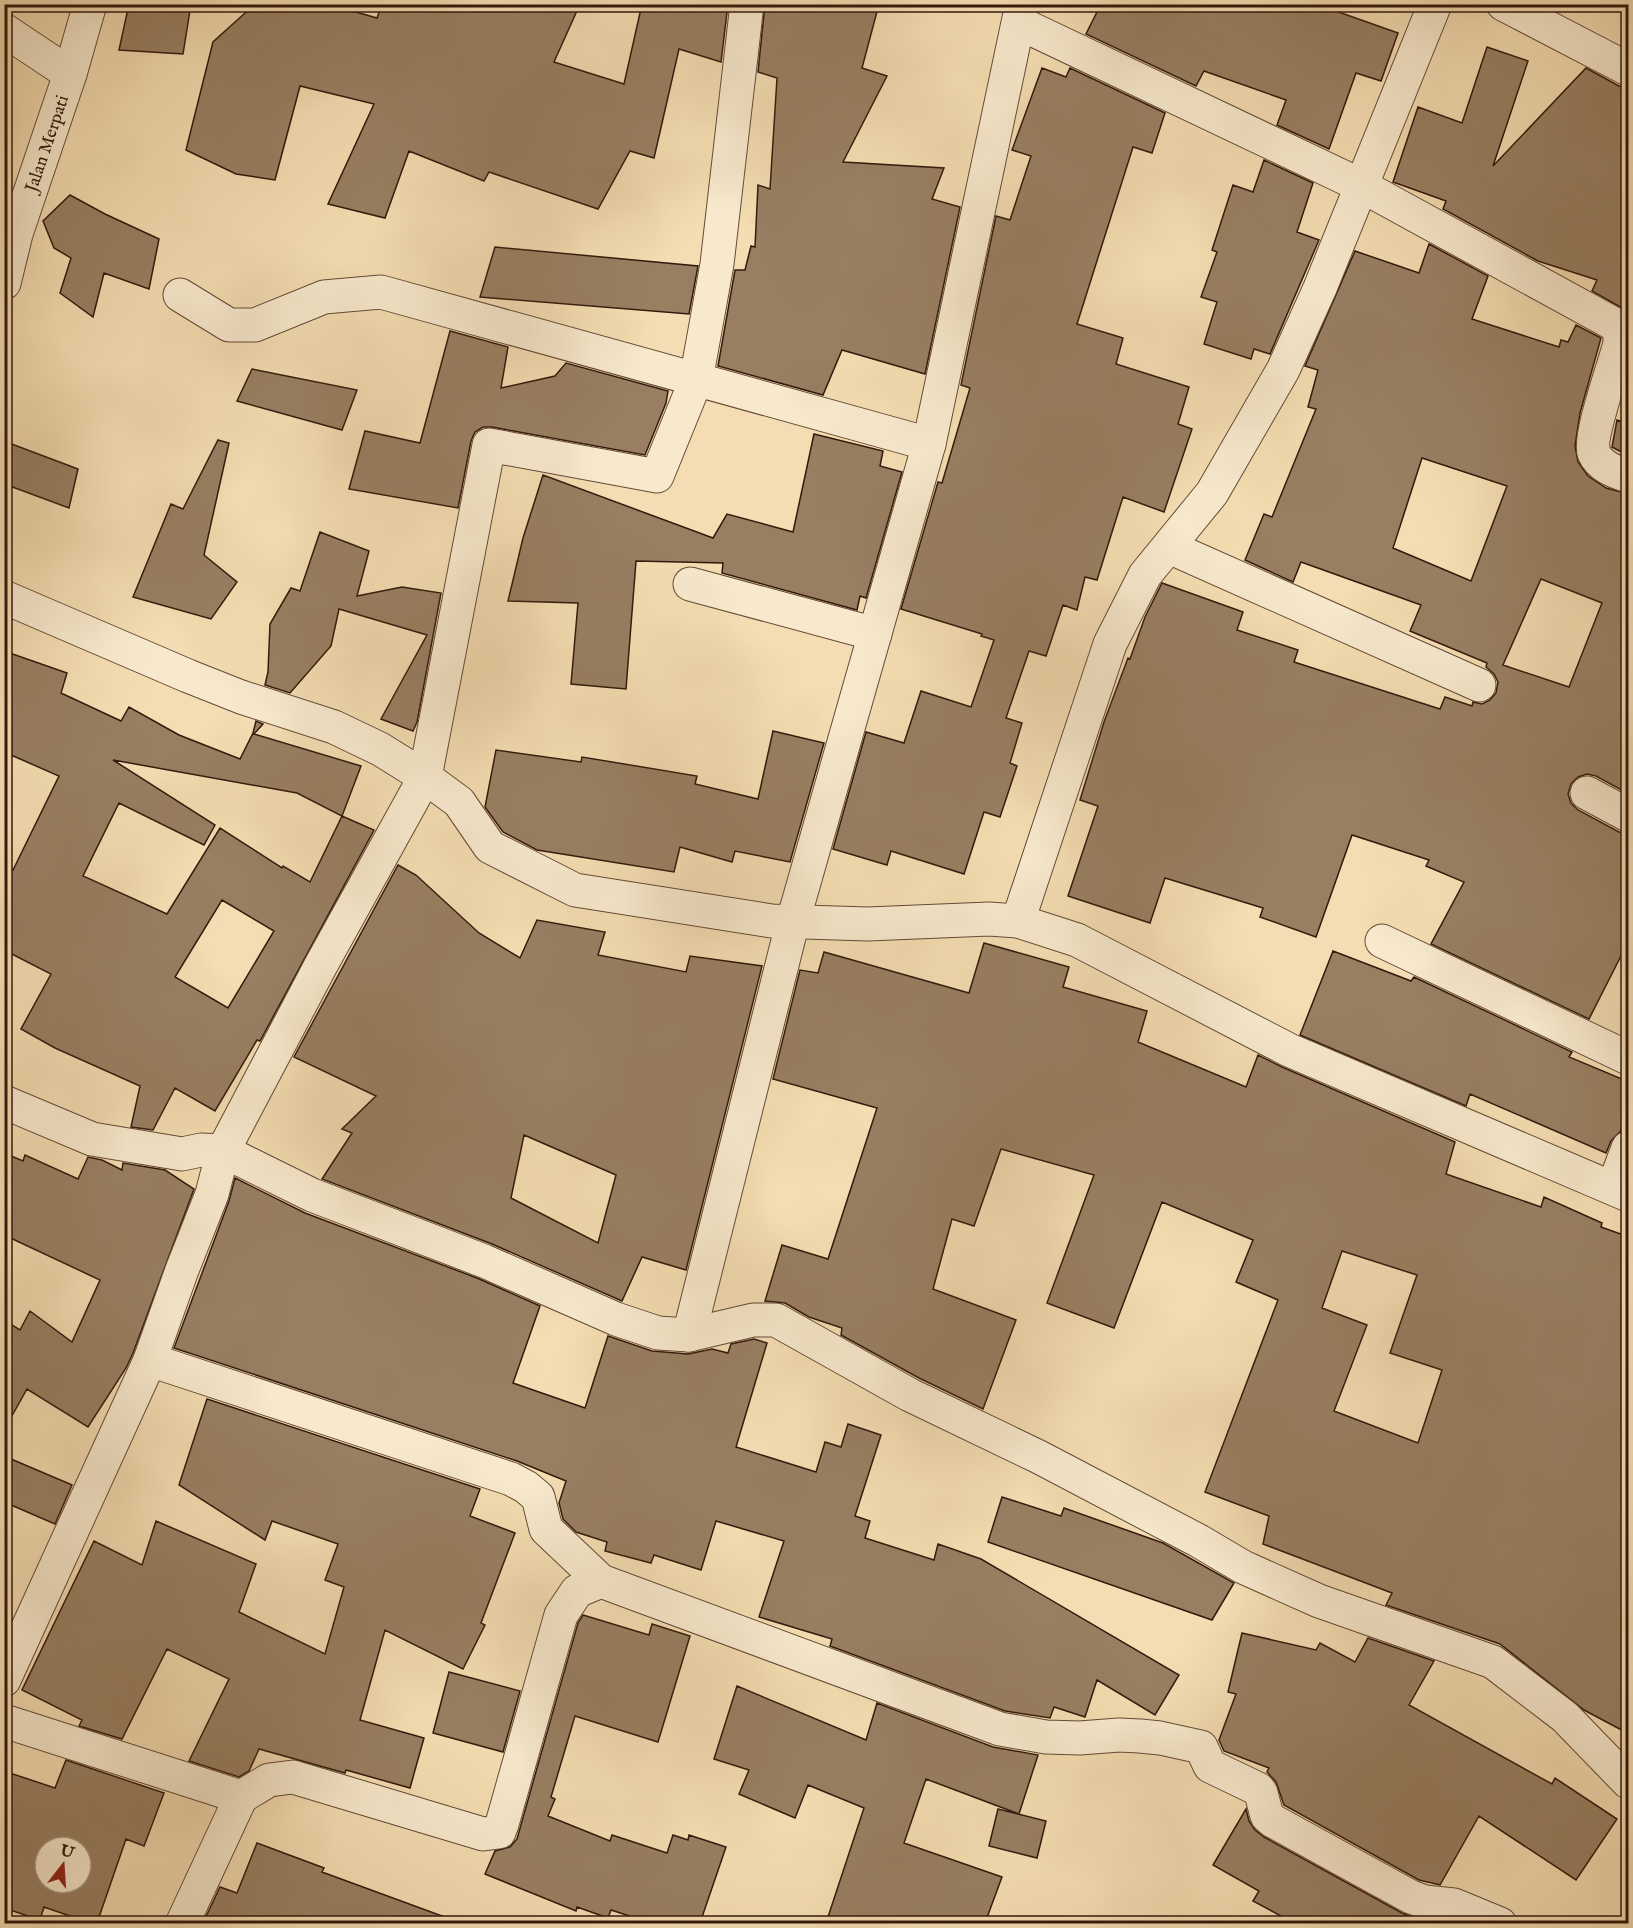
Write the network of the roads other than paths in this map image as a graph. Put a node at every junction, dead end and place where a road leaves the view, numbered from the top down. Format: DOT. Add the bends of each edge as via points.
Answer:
graph roads {
  1 [pos="90,4"];
  2 [pos="747,4"];
  3 [pos="1435,4"];
  4 [pos="1503,4"];
  5 [pos="1020,14"];
  6 [pos="4,30"];
  7 [pos="1629,69"];
  8 [pos="70,74"];
  9 [pos="1360,185"];
  10 [pos="4,283"];
  11 [pos="180,295"];
  12 [pos="696,380"];
  13 [pos="929,444"];
  14 [pos="1629,476"];
  15 [pos="1169,547"];
  16 [pos="690,584"];
  17 [pos="4,597"];
  18 [pos="875,634"];
  19 [pos="1479,685"];
  20 [pos="425,777"];
  21 [pos="1587,793"];
  22 [pos="1629,816"];
  23 [pos="793,921"];
  24 [pos="1018,921"];
  25 [pos="1382,941"];
  26 [pos="1629,1058"];
  27 [pos="4,1102"];
  28 [pos="1629,1148"];
  29 [pos="223,1151"];
  30 [pos="1621,1191"];
  31 [pos="689,1335"];
  32 [pos="150,1360"];
  33 [pos="601,1581"];
  34 [pos="4,1680"];
  35 [pos="4,1721"];
  36 [pos="1629,1782"];
  37 [pos="242,1797"];
  38 [pos="182,1923"];
  39 [pos="1500,1923"];
  1 -- 8 [label="street, Jalan Merpati"];
  2 -- 12 [label="street" via="717,264"];
  3 -- 9 [label="street"];
  4 -- 7 [label="street"];
  5 -- 9 [label="street"];
  5 -- 13 [label="street"];
  6 -- 8 [label="street"];
  8 -- 10 [label="street, Jalan Merpati" via="16,234"];
  9 -- 14 [label="street" via="1614,324 1620,332 1620,343 1594,434 1594,452 1605,467"];
  9 -- 15 [label="street" via="1284,370 1212,493"];
  11 -- 12 [label="street" via="229,325 255,325 324,297 381,292"];
  12 -- 13 [label="street"];
  12 -- 20 [label="street" via="657,476 489,445"];
  13 -- 18 [label="street"];
  15 -- 19 [label="street"];
  15 -- 24 [label="street" via="1145,575 1110,644"];
  16 -- 18 [label="street"];
  17 -- 20 [label="street" via="241,697 334,727"];
  18 -- 23 [label="street"];
  20 -- 23 [label="street" via="459,802 490,847 575,890 761,920"];
  20 -- 29 [label="street"];
  21 -- 22 [label="street"];
  23 -- 24 [label="street"];
  23 -- 31 [label="street"];
  24 -- 30 [label="street" via="1077,940 1289,1050"];
  25 -- 26 [label="street"];
  27 -- 29 [label="street" via="92,1139 182,1154"];
  28 -- 30 [label="street"];
  29 -- 31 [label="street" via="312,1195 616,1319 658,1333"];
  29 -- 32 [label="street" via="212,1194"];
  31 -- 36 [label="street" via="753,1320 776,1320 910,1395 1039,1457 1243,1567 1318,1601 1493,1662 1565,1717"];
  32 -- 33 [label="street" via="511,1479 538,1497 546,1529"];
  32 -- 34 [label="street"];
  33 -- 37 [label="street" via="577,1591 561,1615 499,1832 483,1834 293,1777 269,1779"];
  33 -- 39 [label="street" via="1000,1729 1046,1737 1140,1736 1201,1747 1210,1766 1261,1793 1267,1816 1274,1821 1411,1897 1454,1905"];
  35 -- 37 [label="street"];
  37 -- 38 [label="street"];
}
